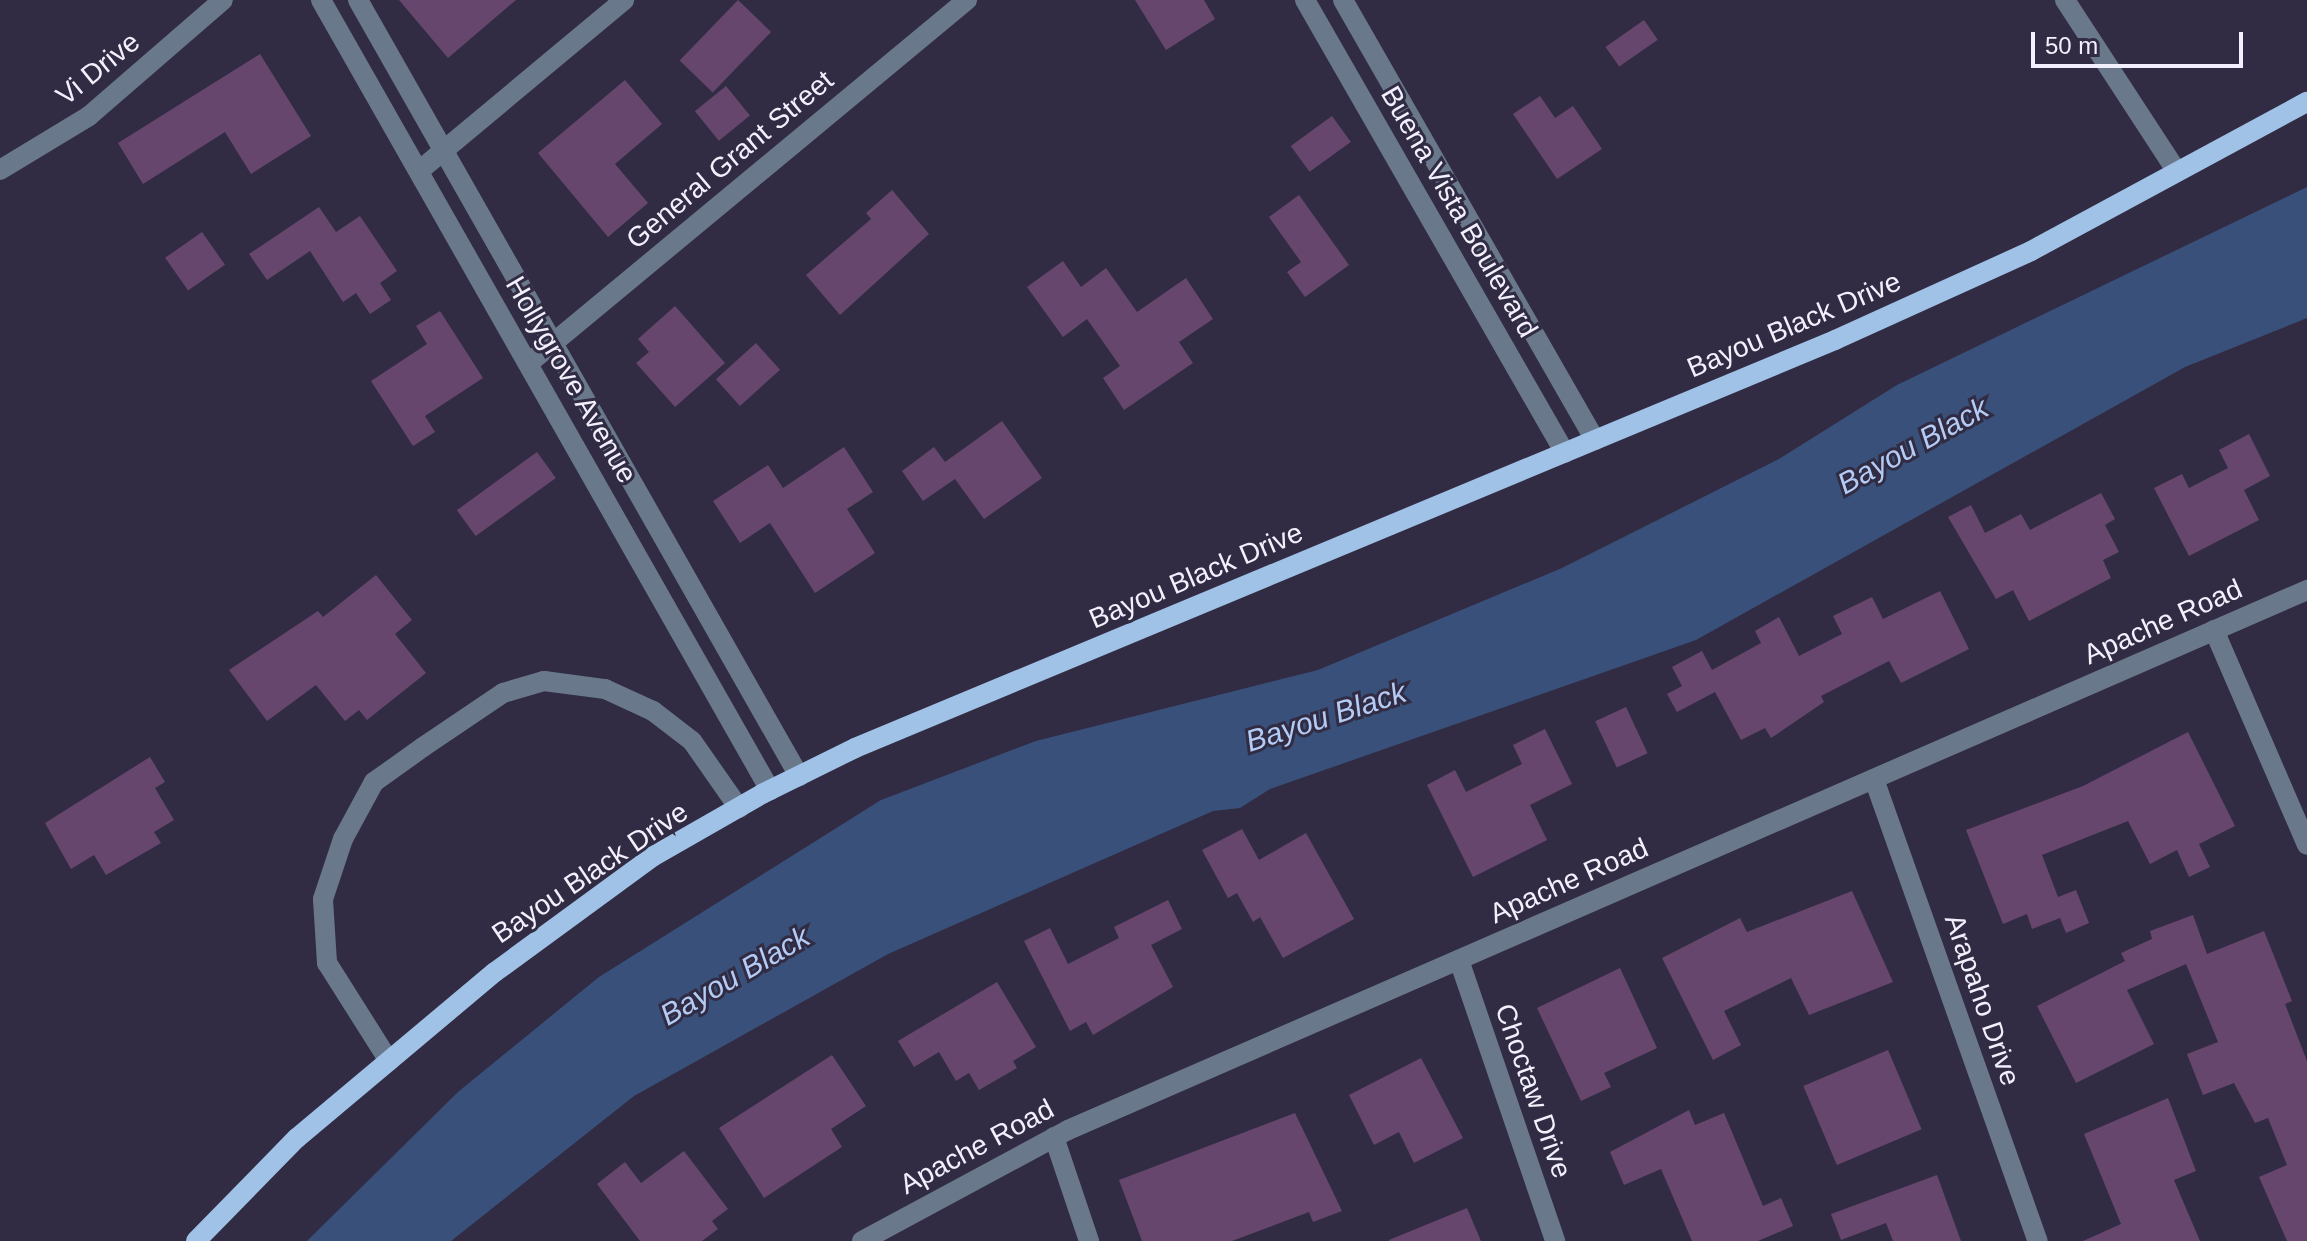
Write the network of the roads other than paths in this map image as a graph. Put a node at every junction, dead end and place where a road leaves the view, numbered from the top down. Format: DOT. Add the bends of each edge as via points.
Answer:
graph roads {
  1 [pos="223,0"];
  2 [pos="321,0"];
  3 [pos="358,0"];
  4 [pos="624,0"];
  5 [pos="967,0"];
  6 [pos="1305,0"];
  7 [pos="1343,0"];
  8 [pos="2065,0"];
  9 [pos="2307,102"];
  10 [pos="444,150"];
  11 [pos="0,170"];
  12 [pos="419,171"];
  13 [pos="2177,172"];
  14 [pos="554,342"];
  15 [pos="529,363"];
  16 [pos="1595,440"];
  17 [pos="1565,453"];
  18 [pos="2307,590"];
  19 [pos="2214,630"];
  20 [pos="799,776"];
  21 [pos="1874,779"];
  22 [pos="770,790"];
  23 [pos="739,808"];
  24 [pos="2307,845"];
  25 [pos="1459,960"];
  26 [pos="389,1061"];
  27 [pos="1054,1137"];
  28 [pos="196,1241"];
  29 [pos="862,1241"];
  30 [pos="1089,1241"];
  31 [pos="1555,1241"];
  32 [pos="2038,1241"];
  1 -- 11 [label="street, Vi Drive" via="89,116"];
  2 -- 12 [label="street, Hollygrove Avenue"];
  3 -- 10 [label="street, Hollygrove Avenue"];
  4 -- 10 [label="street"];
  5 -- 14 [label="street, General Grant Street"];
  6 -- 17 [label="street, Buena Vista Boulevard"];
  7 -- 16 [label="street, Buena Vista Boulevard"];
  8 -- 13 [label="street"];
  9 -- 13 [label="main road, Bayou Black Drive"];
  10 -- 12 [label="street"];
  10 -- 14 [label="street, Hollygrove Avenue"];
  12 -- 15 [label="street, Hollygrove Avenue"];
  13 -- 16 [label="main road, Bayou Black Drive" via="2007,262"];
  14 -- 15 [label="street, General Grant Street"];
  14 -- 20 [label="street, Hollygrove Avenue"];
  15 -- 22 [label="street, Hollygrove Avenue"];
  16 -- 17 [label="main road, Bayou Black Drive"];
  17 -- 20 [label="main road, Bayou Black Drive"];
  18 -- 19 [label="street, Apache Road"];
  19 -- 21 [label="street, Apache Road"];
  19 -- 24 [label="street"];
  20 -- 22 [label="main road, Bayou Black Drive"];
  21 -- 25 [label="street, Apache Road"];
  21 -- 32 [label="street, Arapaho Drive"];
  22 -- 23 [label="main road, Bayou Black Drive"];
  23 -- 26 [label="main road, Bayou Black Drive" via="589,901"];
  23 -- 26 [label="street" via="692,741 653,711 605,689 544,681 503,693 374,782 343,839 323,899 327,963"];
  25 -- 27 [label="street, Apache Road"];
  25 -- 31 [label="street, Choctaw Drive"];
  26 -- 28 [label="main road, Bayou Black Drive" via="297,1138"];
  27 -- 29 [label="street, Apache Road"];
  27 -- 30 [label="street"];
}
